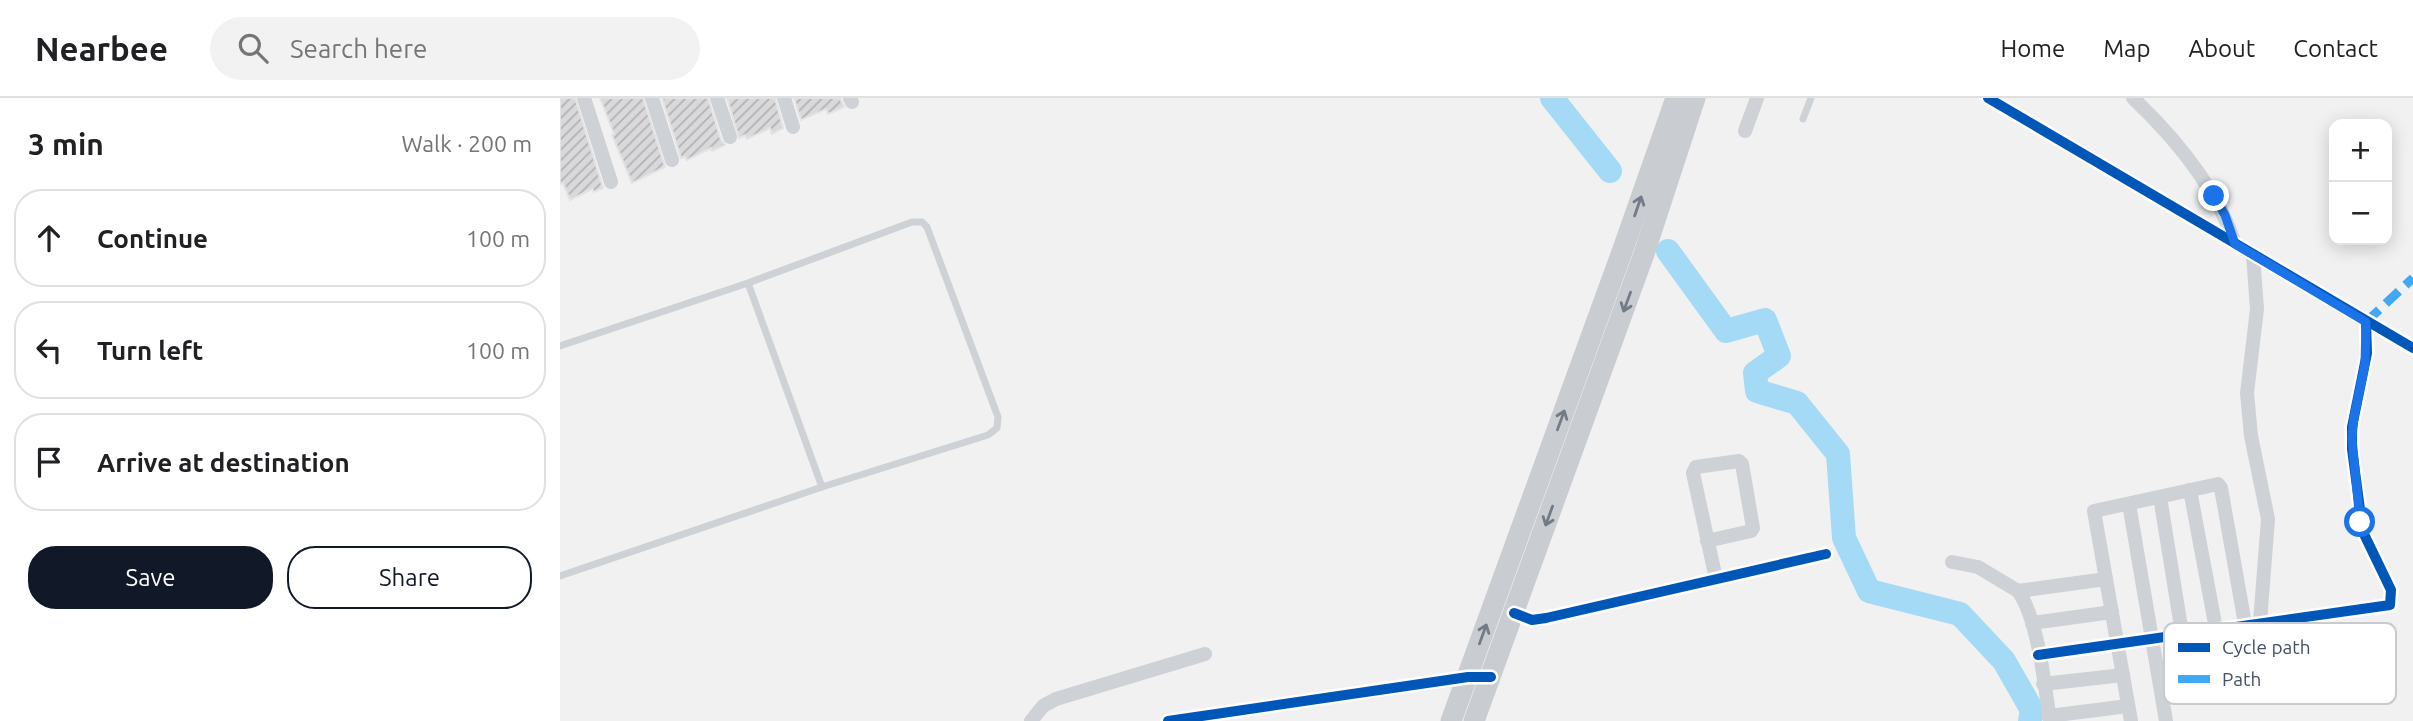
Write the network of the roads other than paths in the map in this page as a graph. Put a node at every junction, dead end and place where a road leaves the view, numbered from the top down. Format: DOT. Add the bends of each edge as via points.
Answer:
graph roads {
  1 [pos="584,98"];
  2 [pos="652,98"];
  3 [pos="717,98"];
  4 [pos="784,98"];
  5 [pos="1676,98"];
  6 [pos="1695,98"];
  7 [pos="1757,98"];
  8 [pos="1811,98"];
  9 [pos="1988,98"];
  10 [pos="2133,98"];
  11 [pos="1803,119"];
  12 [pos="793,127"];
  13 [pos="1745,131"];
  14 [pos="730,137"];
  15 [pos="672,160"];
  16 [pos="611,182"];
  17 [pos="2235,244"];
  18 [pos="2253,255"];
  19 [pos="747,283"];
  20 [pos="2366,322"];
  21 [pos="560,346"];
  22 [pos="2413,348"];
  23 [pos="822,487"];
  24 [pos="2190,490"];
  25 [pos="2160,497"];
  26 [pos="2129,504"];
  27 [pos="1707,541"];
  28 [pos="1826,554"];
  29 [pos="1952,562"];
  30 [pos="560,576"];
  31 [pos="1716,579"];
  32 [pos="2106,579"];
  33 [pos="2018,591"];
  34 [pos="2112,612"];
  35 [pos="1514,613"];
  36 [pos="2032,623"];
  37 [pos="2180,623"];
  38 [pos="2215,623"];
  39 [pos="2253,623"];
  40 [pos="2164,636"];
  41 [pos="2152,638"];
  42 [pos="2118,643"];
  43 [pos="1205,654"];
  44 [pos="2038,655"];
  45 [pos="2123,675"];
  46 [pos="1468,677"];
  47 [pos="1491,677"];
  48 [pos="2043,684"];
  49 [pos="2129,714"];
  50 [pos="2050,719"];
  51 [pos="1031,721"];
  52 [pos="1168,721"];
  53 [pos="1451,721"];
  54 [pos="1474,721"];
  55 [pos="2166,721"];
  1 -- 16 [label="street"];
  2 -- 15 [label="street"];
  3 -- 14 [label="street"];
  4 -- 12 [label="street"];
  46 -- 5 [label="main road, one-way"];
  6 -- 35 [label="main road, one-way" via="1644,254"];
  7 -- 13 [label="street"];
  8 -- 11 [label="lane"];
  9 -- 17 [label="street"];
  10 -- 17 [label="street" via="2214,196"];
  17 -- 18 [label="street"];
  18 -- 20 [label="street"];
  18 -- 39 [label="street" via="2257,309 2247,403 2268,519"];
  19 -- 21 [label="lane"];
  19 -- 23 [label="lane"];
  19 -- 23 [label="lane" via="922,222 998,417 997,428 988,435"];
  20 -- 22 [label="street"];
  20 -- 39 [label="street" via="2367,353 2352,449 2362,532 2391,590 2391,602 2386,607"];
  23 -- 30 [label="lane"];
  24 -- 25 [label="street"];
  24 -- 38 [label="street"];
  24 -- 39 [label="street" via="2218,484 2221,488"];
  25 -- 26 [label="street"];
  25 -- 37 [label="street"];
  26 -- 32 [label="street" via="2094,511"];
  26 -- 41 [label="street"];
  27 -- 27 [label="street" via="1694,470 1739,461 1753,528"];
  27 -- 31 [label="street"];
  28 -- 31 [label="street"];
  29 -- 33 [label="street" via="1978,567"];
  31 -- 35 [label="street" via="1546,618 1532,620"];
  32 -- 33 [label="street"];
  32 -- 34 [label="street"];
  33 -- 36 [label="street"];
  34 -- 36 [label="street"];
  34 -- 42 [label="street"];
  35 -- 47 [label="main road"];
  36 -- 44 [label="street"];
  40 -- 41 [label="street"];
  41 -- 42 [label="street"];
  41 -- 55 [label="street"];
  42 -- 44 [label="street"];
  42 -- 45 [label="street"];
  43 -- 51 [label="street" via="1056,699"];
  44 -- 48 [label="street"];
  45 -- 48 [label="street"];
  45 -- 49 [label="street"];
  46 -- 47 [label="street"];
  46 -- 52 [label="street"];
  46 -- 53 [label="main road"];
  47 -- 54 [label="main road"];
  48 -- 50 [label="street"];
  49 -- 50 [label="street"];
}
